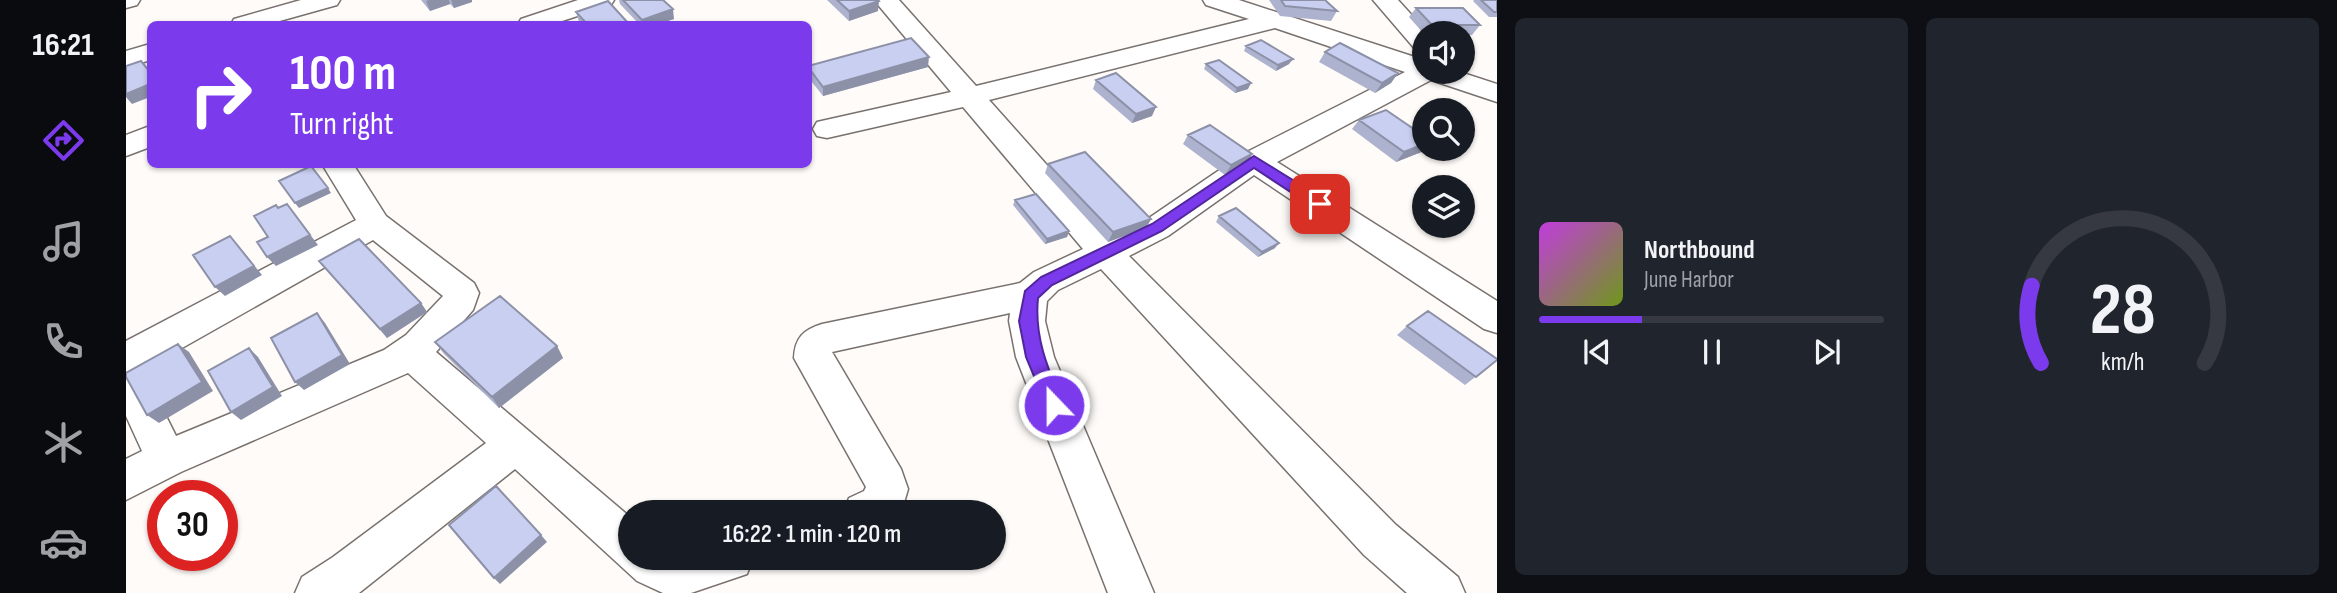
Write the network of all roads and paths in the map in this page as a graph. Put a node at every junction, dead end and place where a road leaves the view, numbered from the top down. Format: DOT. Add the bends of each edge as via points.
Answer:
graph roads {
  1 [pos="328,0"];
  2 [pos="602,0"];
  3 [pos="886,0"];
  4 [pos="1215,0"];
  5 [pos="1385,0"];
  6 [pos="298,11"];
  7 [pos="1276,20"];
  8 [pos="256,21"];
  9 [pos="539,21"];
  10 [pos="1412,30"];
  11 [pos="147,53"];
  12 [pos="126,60"];
  13 [pos="1412,64"];
  14 [pos="1413,84"];
  15 [pos="1472,84"];
  16 [pos="1497,93"];
  17 [pos="969,97"];
  18 [pos="827,129"];
  19 [pos="147,137"];
  20 [pos="126,146"];
  21 [pos="1254,161"];
  22 [pos="340,168"];
  23 [pos="375,224"];
  24 [pos="1106,253"];
  25 [pos="1030,295"];
  26 [pos="1497,319"];
  27 [pos="411,353"];
  28 [pos="126,361"];
  29 [pos="126,375"];
  30 [pos="515,445"];
  31 [pos="167,459"];
  32 [pos="126,480"];
  33 [pos="886,500"];
  34 [pos="618,535"];
  35 [pos="657,570"];
  36 [pos="689,570"];
  37 [pos="318,593"];
  38 [pos="1131,593"];
  39 [pos="1442,593"];
  1 -- 6 [label="street"];
  2 -- 9 [label="street"];
  3 -- 17 [label="street"];
  4 -- 7 [label="street"];
  5 -- 10 [label="street"];
  6 -- 8 [label="street"];
  7 -- 13 [label="street"];
  7 -- 17 [label="street"];
  11 -- 12 [label="street"];
  14 -- 21 [label="street"];
  15 -- 16 [label="street"];
  17 -- 18 [label="street"];
  17 -- 24 [label="street"];
  19 -- 20 [label="street"];
  21 -- 24 [label="street" via="1157,228"];
  21 -- 26 [label="street"];
  22 -- 23 [label="street"];
  23 -- 27 [label="street" via="462,293 461,300"];
  23 -- 28 [label="street"];
  24 -- 25 [label="street" via="1046,281"];
  24 -- 39 [label="street" via="1380,540"];
  25 -- 33 [label="street" via="822,339 813,346 813,358 886,483"];
  25 -- 38 [label="street" via="1027,321 1035,357"];
  27 -- 30 [label="street"];
  27 -- 31 [label="street"];
  29 -- 31 [label="street"];
  30 -- 34 [label="street"];
  30 -- 37 [label="street"];
  31 -- 32 [label="street"];
  35 -- 36 [label="street" via="675,574"];
}
